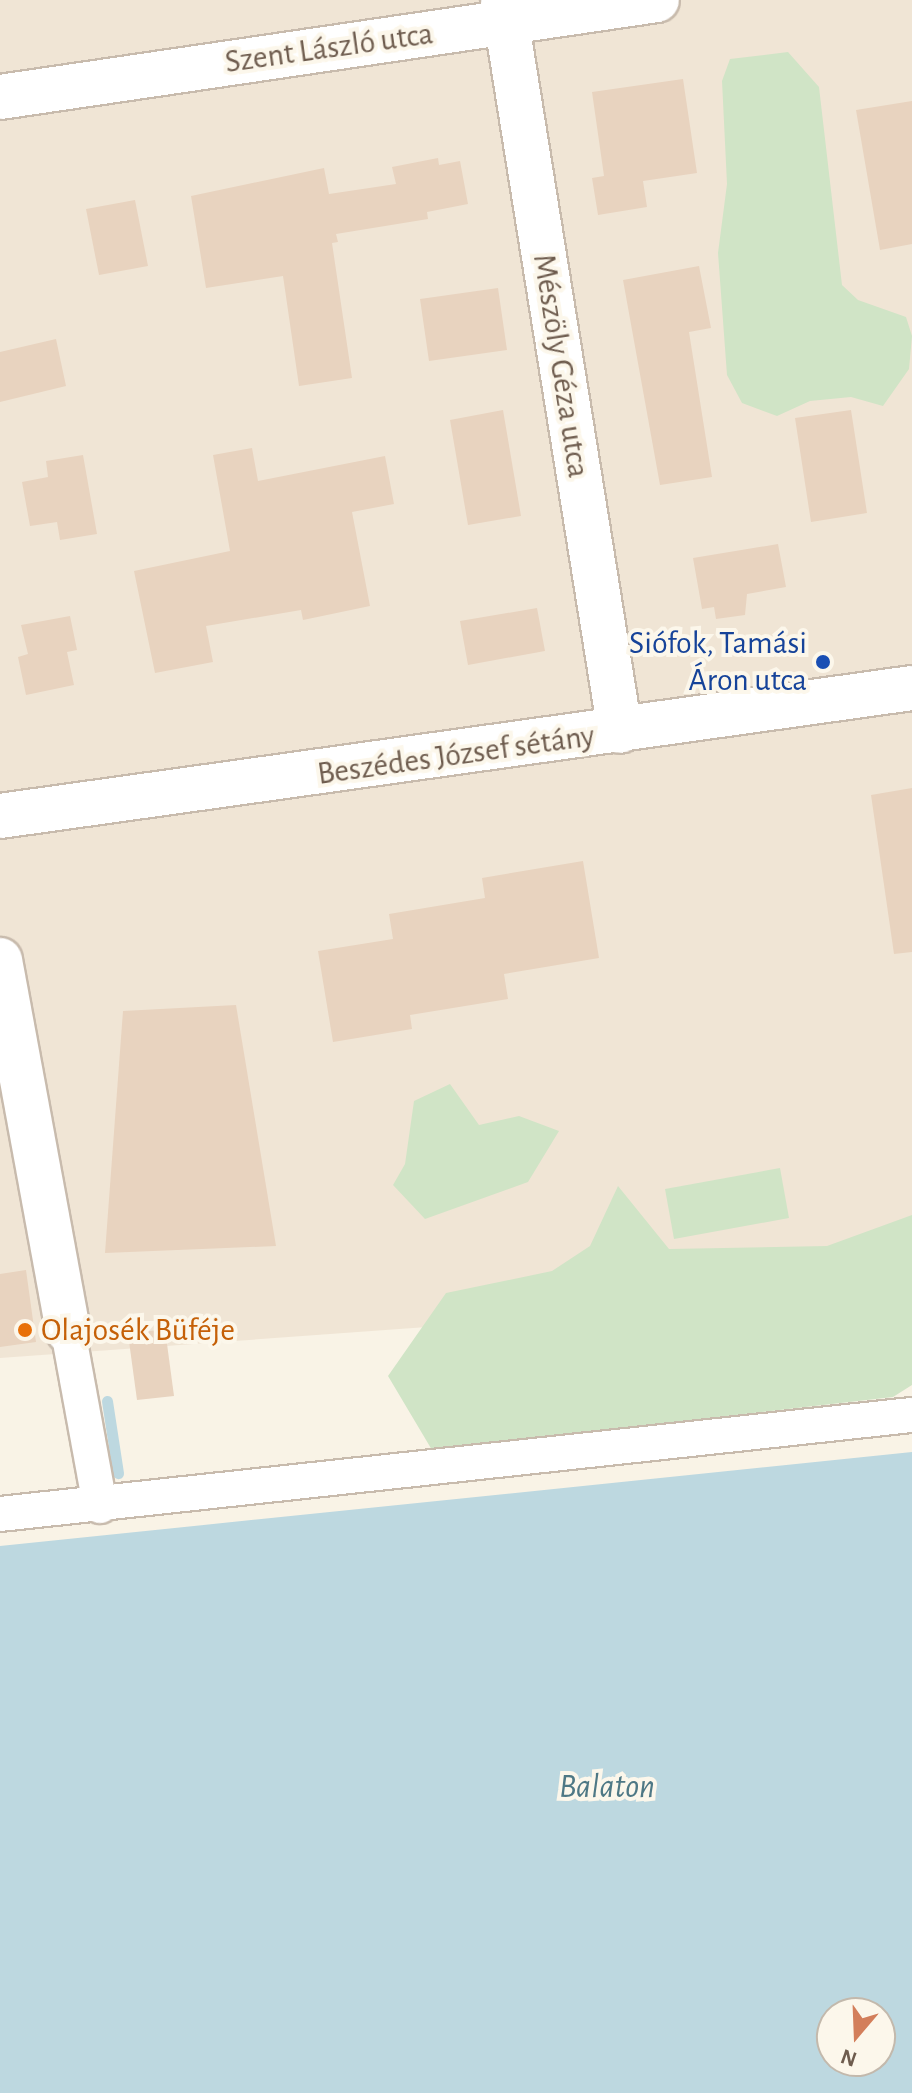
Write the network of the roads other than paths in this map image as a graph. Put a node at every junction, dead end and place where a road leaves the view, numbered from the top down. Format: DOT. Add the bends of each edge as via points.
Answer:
graph roads {
  1 [pos="657,0"];
  2 [pos="505,11"];
  3 [pos="0,97"];
  4 [pos="912,688"];
  5 [pos="620,731"];
  6 [pos="0,816"];
  7 [pos="0,960"];
  8 [pos="68,1331"];
  9 [pos="912,1415"];
  10 [pos="100,1506"];
  11 [pos="0,1514"];
  1 -- 2 [label="street, Szent László utca"];
  2 -- 3 [label="street, Szent László utca"];
  2 -- 5 [label="street, Mészöly Géza utca"];
  4 -- 5 [label="street, Beszédes József sétány"];
  5 -- 6 [label="street, Beszédes József sétány"];
  7 -- 8 [label="street"];
  8 -- 10 [label="street"];
  9 -- 10 [label="street"];
  10 -- 11 [label="street"];
}
